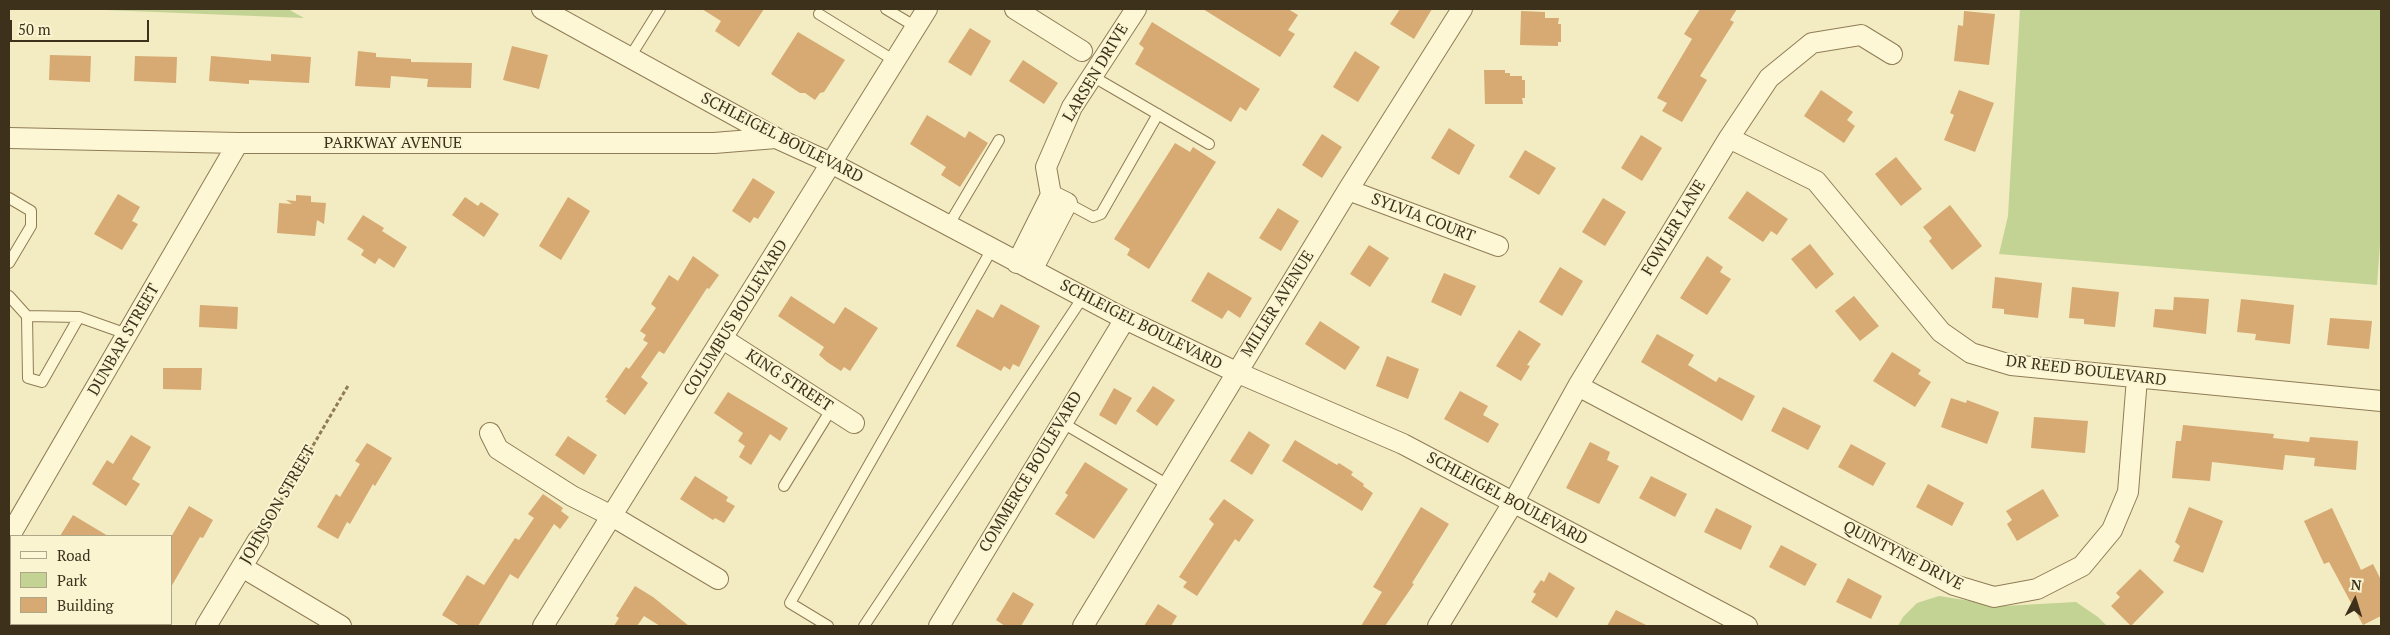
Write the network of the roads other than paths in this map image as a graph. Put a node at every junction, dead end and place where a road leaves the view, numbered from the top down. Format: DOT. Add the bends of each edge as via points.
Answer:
graph roads {
  1 [pos="542,9"];
  2 [pos="660,9"];
  3 [pos="886,9"];
  4 [pos="927,9"];
  5 [pos="1015,9"];
  6 [pos="1136,9"];
  7 [pos="1462,9"];
  8 [pos="819,14"];
  9 [pos="916,27"];
  10 [pos="1082,51"];
  11 [pos="1892,54"];
  12 [pos="630,57"];
  13 [pos="895,61"];
  14 [pos="1092,76"];
  15 [pos="1158,114"];
  16 [pos="9,138"];
  17 [pos="776,138"];
  18 [pos="1729,138"];
  19 [pos="999,140"];
  20 [pos="238,143"];
  21 [pos="1209,144"];
  22 [pos="831,163"];
  23 [pos="1348,190"];
  24 [pos="9,198"];
  25 [pos="1059,199"];
  26 [pos="948,226"];
  27 [pos="1498,246"];
  28 [pos="992,249"];
  29 [pos="9,263"];
  30 [pos="1025,266"];
  31 [pos="9,296"];
  32 [pos="1083,297"];
  33 [pos="27,316"];
  34 [pos="79,317"];
  35 [pos="1125,319"];
  36 [pos="127,334"];
  37 [pos="723,339"];
  38 [pos="1236,372"];
  39 [pos="2137,378"];
  40 [pos="1578,386"];
  41 [pos="2381,401"];
  42 [pos="832,408"];
  43 [pos="1061,422"];
  44 [pos="854,423"];
  45 [pos="490,433"];
  46 [pos="1168,485"];
  47 [pos="784,486"];
  48 [pos="1513,503"];
  49 [pos="612,516"];
  50 [pos="10,535"];
  51 [pos="258,540"];
  52 [pos="242,567"];
  53 [pos="718,579"];
  54 [pos="206,626"];
  55 [pos="342,626"];
  56 [pos="542,626"];
  57 [pos="828,626"];
  58 [pos="864,626"];
  59 [pos="939,626"];
  60 [pos="1082,626"];
  61 [pos="1438,626"];
  62 [pos="1748,626"];
  1 -- 12 [label="street, SCHLEIGEL BOULEVARD"];
  2 -- 12 [label="lane"];
  3 -- 9 [label="lane"];
  4 -- 9 [label="street, COLUMBUS BOULEVARD"];
  5 -- 10 [label="street"];
  6 -- 14 [label="street, LARSEN DRIVE"];
  7 -- 23 [label="street, MILLER AVENUE"];
  8 -- 13 [label="lane"];
  9 -- 13 [label="street, COLUMBUS BOULEVARD"];
  11 -- 18 [label="street, FOWLER LANE" via="1861,35 1812,43 1769,78"];
  12 -- 17 [label="street, SCHLEIGEL BOULEVARD"];
  13 -- 22 [label="street, COLUMBUS BOULEVARD"];
  14 -- 15 [label="lane"];
  14 -- 25 [label="street, LARSEN DRIVE" via="1072,107 1046,167"];
  15 -- 21 [label="lane"];
  15 -- 25 [label="lane" via="1101,214 1093,217"];
  16 -- 20 [label="street, PARKWAY AVENUE"];
  17 -- 20 [label="street, PARKWAY AVENUE" via="714,143"];
  17 -- 22 [label="street, SCHLEIGEL BOULEVARD"];
  18 -- 39 [label="street, DR REED BOULEVARD" via="1816,182 1941,332 1971,352 2011,365"];
  18 -- 40 [label="street, FOWLER LANE"];
  19 -- 26 [label="lane"];
  20 -- 36 [label="street, DUNBAR STREET"];
  22 -- 26 [label="street, SCHLEIGEL BOULEVARD"];
  22 -- 37 [label="street, COLUMBUS BOULEVARD"];
  23 -- 27 [label="street, SYLVIA COURT"];
  23 -- 38 [label="street, MILLER AVENUE"];
  24 -- 29 [label="lane" via="31,211 32,226"];
  25 -- 30 [label="street"];
  26 -- 28 [label="street, SCHLEIGEL BOULEVARD"];
  28 -- 30 [label="street, SCHLEIGEL BOULEVARD"];
  28 -- 57 [label="lane" via="790,603"];
  30 -- 32 [label="street, SCHLEIGEL BOULEVARD"];
  31 -- 33 [label="lane"];
  32 -- 35 [label="street, SCHLEIGEL BOULEVARD"];
  32 -- 58 [label="lane"];
  33 -- 34 [label="lane"];
  33 -- 34 [label="lane" via="28,378 42,382"];
  34 -- 36 [label="lane"];
  35 -- 38 [label="street, SCHLEIGEL BOULEVARD"];
  35 -- 43 [label="street, COMMERCE BOULEVARD"];
  36 -- 50 [label="street, DUNBAR STREET"];
  37 -- 42 [label="street, KING STREET"];
  37 -- 49 [label="street, COLUMBUS BOULEVARD"];
  38 -- 46 [label="street, MILLER AVENUE"];
  38 -- 48 [label="street, SCHLEIGEL BOULEVARD" via="1402,444"];
  39 -- 40 [label="street, QUINTYNE DRIVE" via="2128,492 2112,530 2082,566 2037,589 1994,596 1954,585"];
  39 -- 41 [label="street, DR REED BOULEVARD"];
  40 -- 48 [label="street, FOWLER LANE"];
  42 -- 44 [label="street, KING STREET"];
  42 -- 47 [label="lane"];
  43 -- 46 [label="lane"];
  43 -- 59 [label="street, COMMERCE BOULEVARD"];
  45 -- 49 [label="street" via="498,449 572,496"];
  46 -- 60 [label="street, MILLER AVENUE"];
  48 -- 61 [label="street, FOWLER LANE"];
  48 -- 62 [label="street, SCHLEIGEL BOULEVARD"];
  49 -- 53 [label="street"];
  49 -- 56 [label="street, COLUMBUS BOULEVARD"];
  51 -- 52 [label="street, JOHNSON STREET"];
  52 -- 54 [label="street, JOHNSON STREET"];
  52 -- 55 [label="street"];
}
